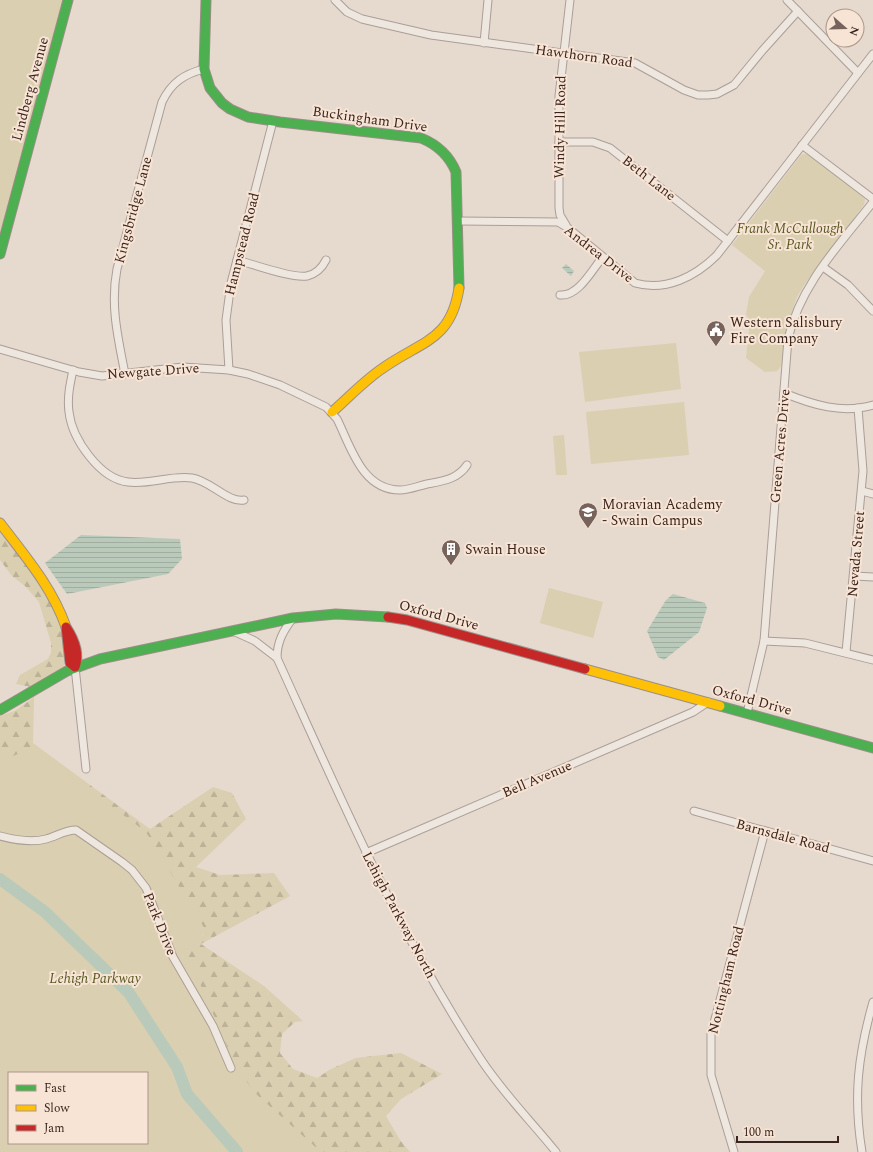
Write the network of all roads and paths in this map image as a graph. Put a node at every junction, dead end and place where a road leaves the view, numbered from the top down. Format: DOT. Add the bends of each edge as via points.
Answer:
graph roads {
  1 [pos="68,0"];
  2 [pos="206,0"];
  3 [pos="335,0"];
  4 [pos="488,0"];
  5 [pos="570,0"];
  6 [pos="787,0"];
  7 [pos="798,12"];
  8 [pos="484,42"];
  9 [pos="563,53"];
  10 [pos="873,54"];
  11 [pos="204,69"];
  12 [pos="858,73"];
  13 [pos="273,121"];
  14 [pos="559,142"];
  15 [pos="802,145"];
  16 [pos="873,201"];
  17 [pos="458,221"];
  18 [pos="568,228"];
  19 [pos="728,241"];
  20 [pos="0,254"];
  21 [pos="602,258"];
  22 [pos="237,260"];
  23 [pos="326,260"];
  24 [pos="823,267"];
  25 [pos="560,295"];
  26 [pos="873,311"];
  27 [pos="0,349"];
  28 [pos="73,370"];
  29 [pos="229,370"];
  30 [pos="125,374"];
  31 [pos="784,393"];
  32 [pos="873,405"];
  33 [pos="858,408"];
  34 [pos="332,412"];
  35 [pos="467,465"];
  36 [pos="862,491"];
  37 [pos="873,494"];
  38 [pos="244,500"];
  39 [pos="0,523"];
  40 [pos="855,576"];
  41 [pos="873,577"];
  42 [pos="293,618"];
  43 [pos="232,631"];
  44 [pos="764,640"];
  45 [pos="846,652"];
  46 [pos="277,658"];
  47 [pos="873,660"];
  48 [pos="75,667"];
  49 [pos="708,702"];
  50 [pos="0,710"];
  51 [pos="747,713"];
  52 [pos="873,748"];
  53 [pos="86,769"];
  54 [pos="694,811"];
  55 [pos="765,831"];
  56 [pos="0,836"];
  57 [pos="366,853"];
  58 [pos="873,860"];
  59 [pos="873,1002"];
  60 [pos="231,1068"];
  61 [pos="556,1152"];
  62 [pos="734,1152"];
  63 [pos="862,1152"];
  1 -- 20 [label="street, Lindberg Avenue"];
  2 -- 11 [label="street, Buckingham Drive"];
  3 -- 8 [label="street, Hawthorn Road" via="347,12 362,19 431,35"];
  4 -- 8 [label="street"];
  5 -- 9 [label="street, Windy Hill Road"];
  6 -- 7 [label="street"];
  7 -- 9 [label="street, Hawthorn Road" via="740,79 717,94 692,94 635,63"];
  7 -- 12 [label="street"];
  8 -- 9 [label="street, Hawthorn Road"];
  9 -- 14 [label="street, Windy Hill Road" via="558,96"];
  10 -- 12 [label="street, Andrea Drive"];
  11 -- 13 [label="street, Buckingham Drive" via="215,96 230,109 248,117"];
  11 -- 30 [label="street, Kingsbridge Lane" via="192,72 177,81 162,102 114,284 114,315"];
  12 -- 15 [label="street, Andrea Drive"];
  13 -- 17 [label="street, Buckingham Drive" via="413,136 431,141 446,154 456,172"];
  13 -- 22 [label="street, Hampstead Road"];
  14 -- 18 [label="street, Windy Hill Road" via="559,208"];
  14 -- 19 [label="street, Beth Lane" via="593,142 610,148"];
  15 -- 16 [label="street"];
  15 -- 19 [label="street, Andrea Drive"];
  16 -- 24 [label="street, Green Acres Drive"];
  17 -- 18 [label="street, Andrea Drive" via="551,221"];
  17 -- 34 [label="street, Buckingham Drive" via="458,295 447,325 431,339 372,376"];
  18 -- 21 [label="street, Andrea Drive"];
  19 -- 21 [label="street, Andrea Drive" via="699,271 664,284 635,283"];
  21 -- 25 [label="street" via="574,292 565,296"];
  22 -- 23 [label="street" via="300,276 318,271"];
  22 -- 29 [label="street, Hampstead Road" via="226,320"];
  24 -- 26 [label="street" via="848,285"];
  24 -- 31 [label="street, Green Acres Drive" via="802,299 792,323 788,339"];
  27 -- 28 [label="street, Newgate Drive"];
  28 -- 30 [label="street, Newgate Drive" via="102,376"];
  28 -- 38 [label="street" via="68,402 70,422 80,442 104,471 128,482 192,478 207,483 234,500"];
  29 -- 30 [label="street, Newgate Drive" via="183,367"];
  29 -- 34 [label="street, Newgate Drive" via="280,385 320,403"];
  31 -- 33 [label="street" via="823,407"];
  31 -- 44 [label="street, Green Acres Drive"];
  32 -- 33 [label="street"];
  33 -- 36 [label="street, Nevada Street" via="863,450"];
  34 -- 35 [label="street, Newgate Drive" via="361,469 382,486 399,490 448,479 458,475"];
  36 -- 37 [label="street"];
  36 -- 40 [label="street, Nevada Street"];
  39 -- 48 [label="street" via="59,605 79,660"];
  40 -- 41 [label="street"];
  40 -- 45 [label="street, Nevada Street"];
  42 -- 43 [label="street, Oxford Drive"];
  42 -- 46 [label="street" via="281,635 277,646"];
  42 -- 49 [label="street, Oxford Drive" via="354,613 401,619"];
  43 -- 46 [label="street, Lehigh Parkway North" via="256,642"];
  43 -- 48 [label="street, Oxford Drive" via="100,659"];
  44 -- 45 [label="street"];
  44 -- 51 [label="street, Green Acres Drive"];
  45 -- 47 [label="street"];
  46 -- 57 [label="street, Lehigh Parkway North"];
  48 -- 50 [label="street, Oxford Drive"];
  48 -- 53 [label="street"];
  49 -- 51 [label="street, Oxford Drive"];
  49 -- 57 [label="street, Bell Avenue" via="693,712"];
  51 -- 52 [label="street, Oxford Drive"];
  54 -- 55 [label="street, Barnsdale Road"];
  55 -- 58 [label="street, Barnsdale Road"];
  55 -- 62 [label="street, Nottingham Road" via="711,1034 711,1076"];
  56 -- 60 [label="street, Park Drive" via="33,841 76,830 132,870 146,888 173,957 213,1026"];
  57 -- 61 [label="street, Lehigh Parkway North" via="437,988 480,1059"];
  59 -- 63 [label="street" via="862,1044 857,1080 856,1107"];
}
